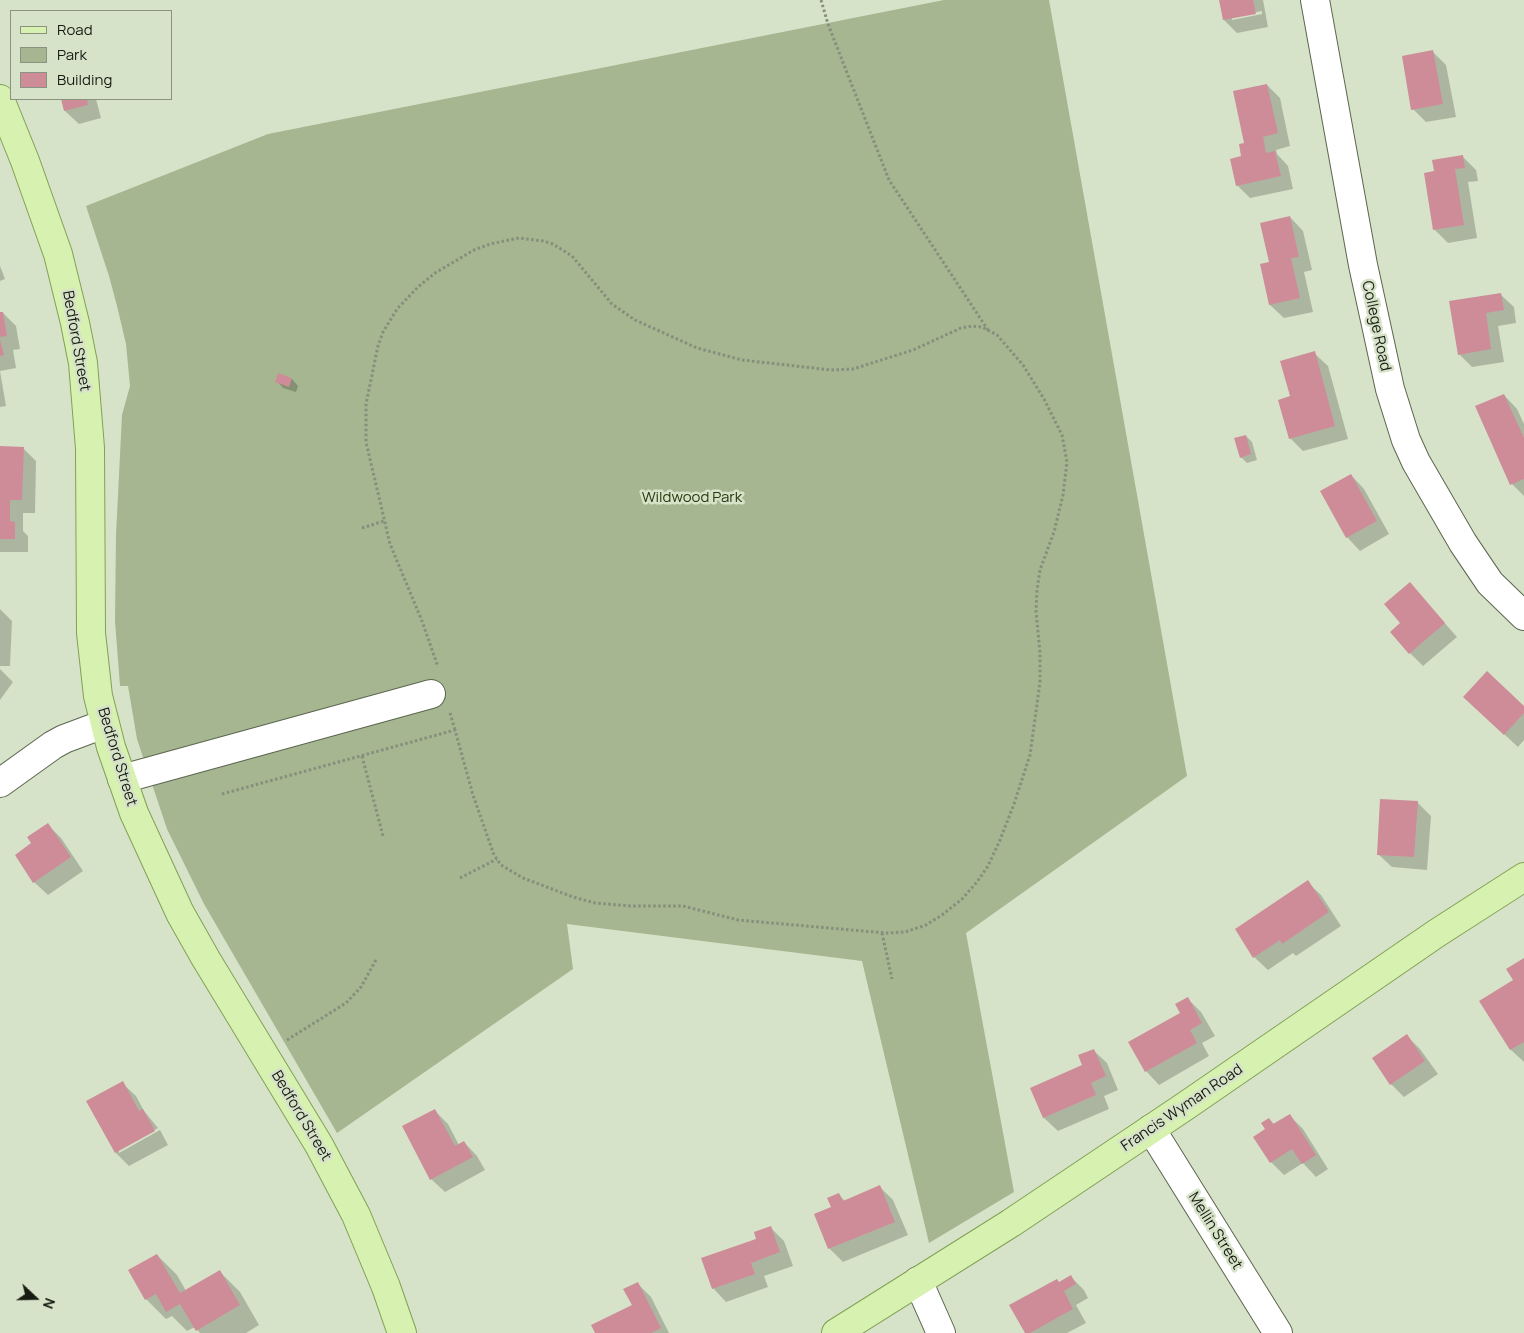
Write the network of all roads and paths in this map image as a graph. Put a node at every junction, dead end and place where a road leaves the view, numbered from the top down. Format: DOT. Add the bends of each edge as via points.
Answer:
graph roads {
  1 [pos="821,0"];
  2 [pos="1315,0"];
  3 [pos="0,99"];
  4 [pos="988,330"];
  5 [pos="384,521"];
  6 [pos="362,528"];
  7 [pos="1524,616"];
  8 [pos="431,694"];
  9 [pos="104,724"];
  10 [pos="362,756"];
  11 [pos="122,780"];
  12 [pos="0,783"];
  13 [pos="222,794"];
  14 [pos="383,836"];
  15 [pos="497,859"];
  16 [pos="1524,877"];
  17 [pos="460,878"];
  18 [pos="882,932"];
  19 [pos="377,958"];
  20 [pos="892,979"];
  21 [pos="264,1054"];
  22 [pos="1151,1129"];
  23 [pos="918,1281"];
  24 [pos="402,1333"];
  25 [pos="836,1333"];
  26 [pos="941,1333"];
  27 [pos="1278,1333"];
  1 -- 4 [label="path" via="889,180"];
  2 -- 7 [label="street, College Road" via="1363,265 1390,388 1406,440 1463,543 1490,583"];
  3 -- 9 [label="main road, Bedford Street" via="58,254 83,363 90,448 91,633"];
  4 -- 5 [label="path" via="972,326 961,328 913,350 852,369 821,369 742,360 697,348 635,320 612,304 572,256 553,244 519,238 490,244 451,263 424,282 398,309 383,332 370,380 365,427"];
  4 -- 18 [label="path" via="997,335 1023,365 1044,399 1062,436 1067,462 1059,514 1040,570 1037,590 1040,682 1034,734 1014,804 988,866 977,882 962,899 926,925 905,932"];
  5 -- 6 [label="path"];
  5 -- 8 [label="path" via="390,544 422,621 444,691"];
  8 -- 11 [label="street"];
  9 -- 11 [label="main road, Bedford Street"];
  9 -- 12 [label="street" via="53,745"];
  10 -- 13 [label="path"];
  10 -- 14 [label="path"];
  10 -- 15 [label="path" via="454,730 484,829"];
  11 -- 21 [label="main road, Bedford Street" via="180,913"];
  15 -- 17 [label="path"];
  15 -- 18 [label="path" via="509,872 595,903 683,906 738,920"];
  16 -- 22 [label="main road, Francis Wyman Road"];
  18 -- 20 [label="path"];
  19 -- 21 [label="path" via="361,987 346,1002"];
  21 -- 24 [label="main road, Bedford Street" via="347,1197 372,1252"];
  22 -- 23 [label="main road, Francis Wyman Road"];
  22 -- 27 [label="street, Mellin Street"];
  23 -- 25 [label="main road, Francis Wyman Road"];
  23 -- 26 [label="street"];
}
